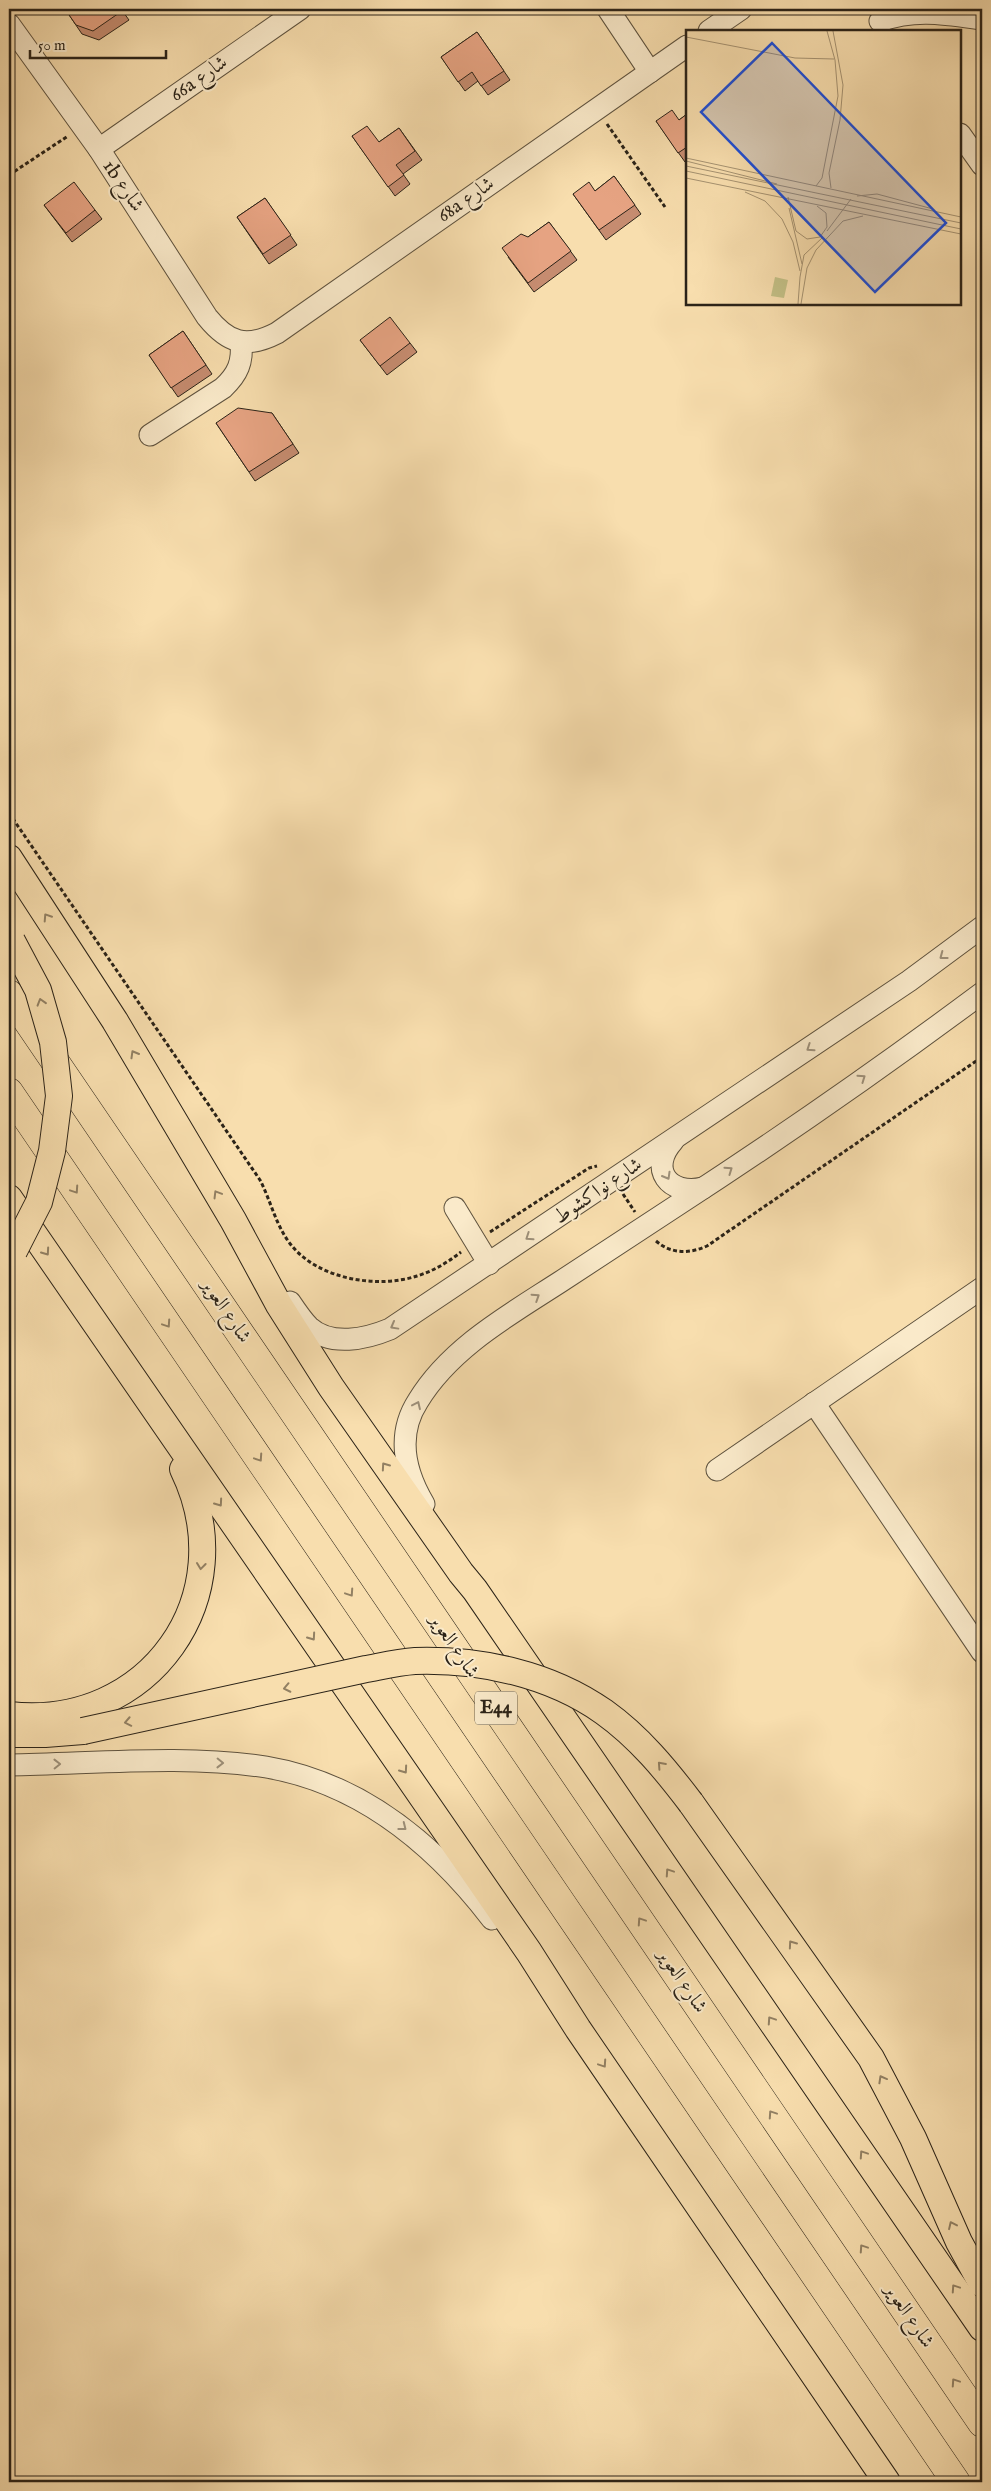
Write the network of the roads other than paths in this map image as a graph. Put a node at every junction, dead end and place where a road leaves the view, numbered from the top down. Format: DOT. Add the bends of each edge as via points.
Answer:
graph roads {
  1 [pos="300,9"];
  2 [pos="608,9"];
  3 [pos="741,9"];
  4 [pos="982,19"];
  5 [pos="880,20"];
  6 [pos="9,24"];
  7 [pos="710,30"];
  8 [pos="686,47"];
  9 [pos="650,72"];
  10 [pos="961,135"];
  11 [pos="99,149"];
  12 [pos="982,165"];
  13 [pos="241,342"];
  14 [pos="150,435"];
  15 [pos="9,858"];
  16 [pos="982,927"];
  17 [pos="10,939"];
  18 [pos="982,993"];
  19 [pos="9,994"];
  20 [pos="9,1092"];
  21 [pos="675,1139"];
  22 [pos="703,1188"];
  23 [pos="9,1198"];
  24 [pos="455,1208"];
  25 [pos="233,1220"];
  26 [pos="11,1256"];
  27 [pos="489,1264"];
  28 [pos="982,1288"];
  29 [pos="142,1391"];
  30 [pos="814,1403"];
  31 [pos="718,1470"];
  32 [pos="475,1590"];
  33 [pos="982,1652"];
  34 [pos="9,1715"];
  35 [pos="9,1734"];
  36 [pos="9,1765"];
  37 [pos="578,2029"];
  38 [pos="982,2284"];
  39 [pos="982,2328"];
  40 [pos="982,2423"];
  41 [pos="887,2482"];
  42 [pos="956,2482"];
  1 -- 11 [label="street, 66a شارع"];
  2 -- 9 [label="street"];
  3 -- 7 [label="street"];
  4 -- 5 [label="street" via="925,11"];
  6 -- 11 [label="street, 1b شارع"];
  8 -- 9 [label="street, 68a شارع"];
  9 -- 13 [label="street, 68a شارع" via="277,333 260,340"];
  10 -- 12 [label="street"];
  11 -- 13 [label="street, 1b شارع" via="207,316 228,337"];
  13 -- 14 [label="street" via="240,368 233,379"];
  25 -- 15 [label="main road, one-way" via="115,1021"];
  16 -- 21 [label="street, شارع نواكشوط, one-way" via="909,982"];
  26 -- 17 [label="main road, one-way, bridge" via="39,1202 52,1151 59,1096 53,1042 38,990"];
  22 -- 18 [label="street, one-way"];
  40 -- 19 [label="highway, شارع العوير / E44, one-way"];
  20 -- 42 [label="highway, E44, one-way"];
  21 -- 22 [label="street, one-way" via="666,1149 662,1160 663,1172 678,1189"];
  21 -- 27 [label="street, شارع نواكشوط, one-way"];
  32 -- 22 [label="street, one-way" via="414,1487 405,1463 406,1432 416,1403 434,1377 495,1324"];
  23 -- 29 [label="main road, one-way"];
  24 -- 27 [label="street"];
  27 -- 25 [label="street, شارع نواكشوط, one-way" via="390,1329 370,1337 348,1339 328,1336 310,1328 298,1314"];
  32 -- 25 [label="main road, one-way" via="278,1306"];
  28 -- 30 [label="street"];
  29 -- 34 [label="main road, one-way" via="185,1471 198,1509 203,1549 198,1589 184,1627 161,1660 131,1687 109,1700 79,1711 35,1718"];
  29 -- 37 [label="main road, one-way" via="529,1952"];
  30 -- 31 [label="street"];
  30 -- 33 [label="street"];
  39 -- 32 [label="main road, one-way"];
  38 -- 35 [label="main road, one-way, bridge" via="871,2058 663,1766 597,1708 570,1692 533,1677 493,1667 453,1661 413,1661 83,1731"];
  36 -- 37 [label="street, one-way" via="232,1763 267,1768 335,1788 398,1823 425,1844 451,1870"];
  37 -- 41 [label="main road, one-way"];
}
